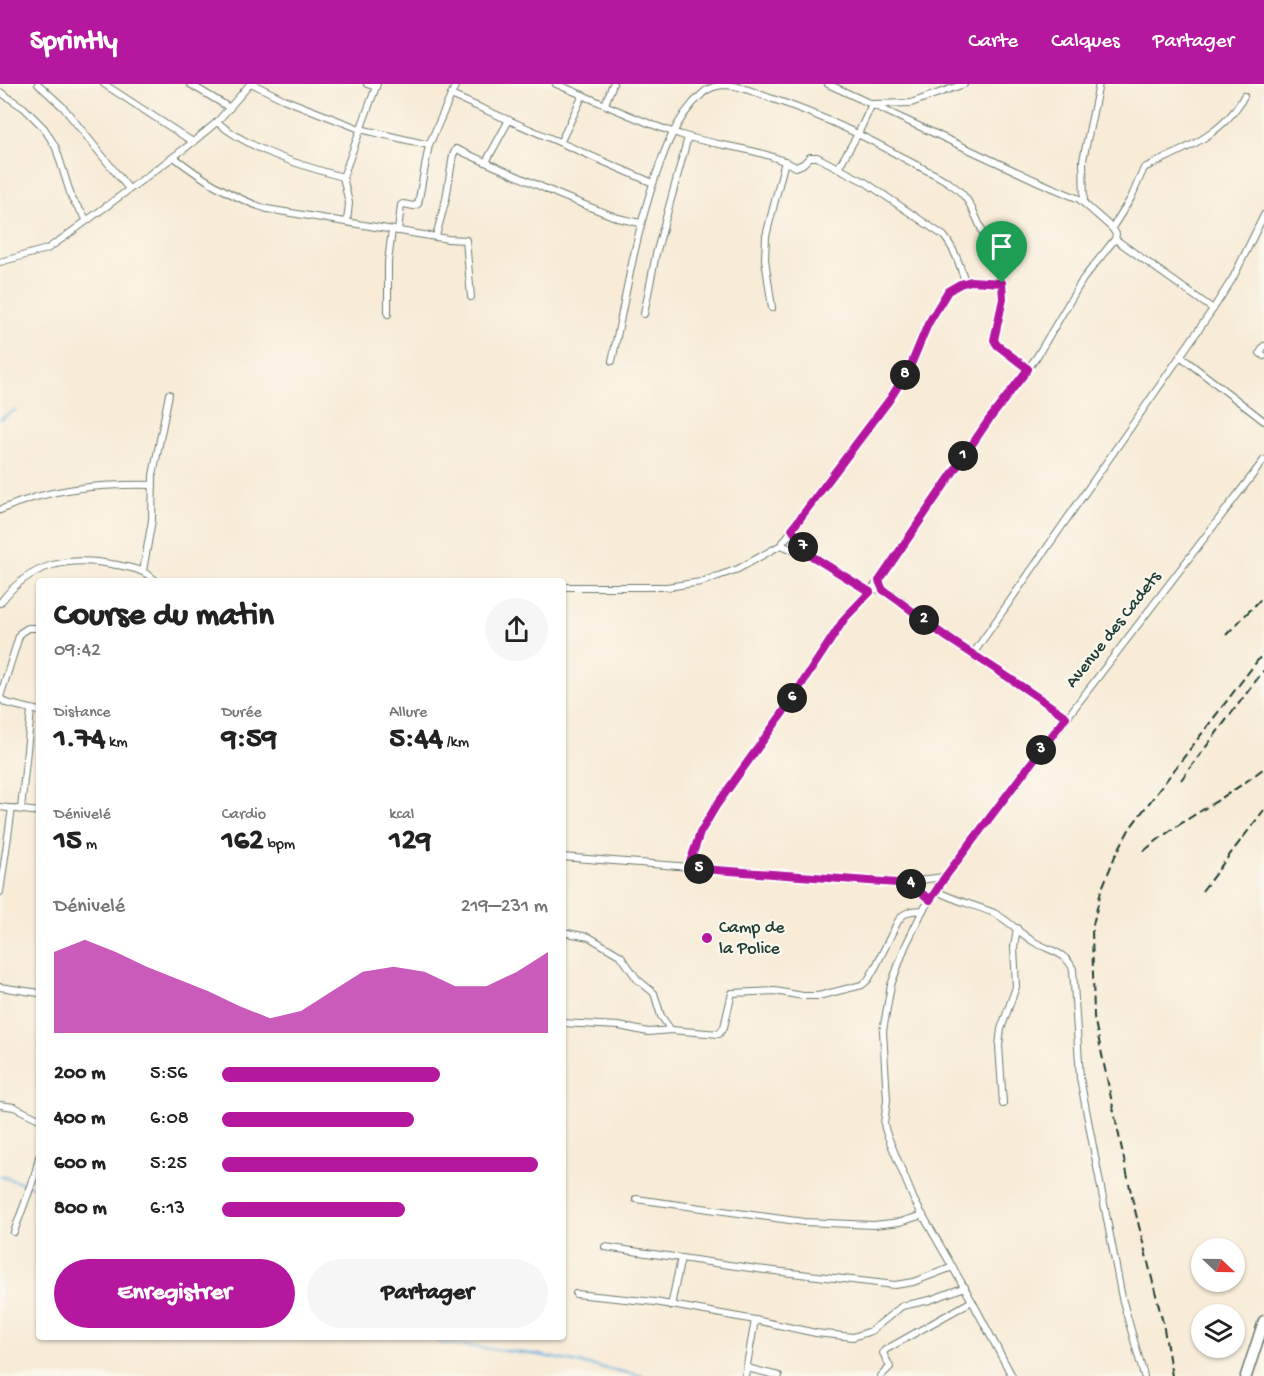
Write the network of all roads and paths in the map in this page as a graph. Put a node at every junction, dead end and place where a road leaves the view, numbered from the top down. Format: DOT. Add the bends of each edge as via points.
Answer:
graph roads {
  1 [pos="38,84"];
  2 [pos="104,84"];
  3 [pos="190,84"];
  4 [pos="252,84"];
  5 [pos="367,84"];
  6 [pos="456,84"];
  7 [pos="556,84"];
  8 [pos="613,84"];
  9 [pos="828,84"];
  10 [pos="964,84"];
  11 [pos="1099,84"];
  12 [pos="376,86"];
  13 [pos="0,92"];
  14 [pos="451,95"];
  15 [pos="583,95"];
  16 [pos="1244,96"];
  17 [pos="605,104"];
  18 [pos="872,104"];
  19 [pos="230,108"];
  20 [pos="509,120"];
  21 [pos="217,122"];
  22 [pos="360,129"];
  23 [pos="673,132"];
  24 [pos="858,134"];
  25 [pos="688,137"];
  26 [pos="194,141"];
  27 [pos="561,141"];
  28 [pos="429,145"];
  29 [pos="174,157"];
  30 [pos="785,161"];
  31 [pos="486,162"];
  32 [pos="838,168"];
  33 [pos="343,177"];
  34 [pos="654,183"];
  35 [pos="129,189"];
  36 [pos="1084,203"];
  37 [pos="1264,215"];
  38 [pos="87,220"];
  39 [pos="347,222"];
  40 [pos="640,224"];
  41 [pos="1112,228"];
  42 [pos="395,230"];
  43 [pos="436,236"];
  44 [pos="1115,239"];
  45 [pos="0,262"];
  46 [pos="965,282"];
  47 [pos="1002,283"];
  48 [pos="471,297"];
  49 [pos="772,308"];
  50 [pos="1212,309"];
  51 [pos="388,314"];
  52 [pos="644,314"];
  53 [pos="1264,346"];
  54 [pos="1180,356"];
  55 [pos="1264,356"];
  56 [pos="612,362"];
  57 [pos="1028,369"];
  58 [pos="169,394"];
  59 [pos="1264,421"];
  60 [pos="1264,460"];
  61 [pos="153,485"];
  62 [pos="0,510"];
  63 [pos="792,529"];
  64 [pos="781,545"];
  65 [pos="807,553"];
  66 [pos="143,571"];
  67 [pos="152,578"];
  68 [pos="879,581"];
  69 [pos="566,587"];
  70 [pos="871,590"];
  71 [pos="883,590"];
  72 [pos="0,603"];
  73 [pos="36,628"];
  74 [pos="973,654"];
  75 [pos="0,697"];
  76 [pos="31,711"];
  77 [pos="36,711"];
  78 [pos="1066,717"];
  79 [pos="0,807"];
  80 [pos="12,808"];
  81 [pos="21,809"];
  82 [pos="36,812"];
  83 [pos="566,857"];
  84 [pos="688,868"];
  85 [pos="945,877"];
  86 [pos="911,884"];
  87 [pos="937,891"];
  88 [pos="0,892"];
  89 [pos="930,900"];
  90 [pos="923,910"];
  91 [pos="1017,928"];
  92 [pos="566,933"];
  93 [pos="0,987"];
  94 [pos="36,993"];
  95 [pos="566,1023"];
  96 [pos="671,1030"];
  97 [pos="1003,1104"];
  98 [pos="0,1105"];
  99 [pos="36,1118"];
  100 [pos="36,1170"];
  101 [pos="636,1199"];
  102 [pos="923,1215"];
  103 [pos="14,1232"];
  104 [pos="605,1247"];
  105 [pos="681,1258"];
  106 [pos="953,1267"];
  107 [pos="965,1287"];
  108 [pos="576,1294"];
  109 [pos="972,1301"];
  110 [pos="671,1306"];
  111 [pos="755,1320"];
  112 [pos="1264,1321"];
  113 [pos="747,1368"];
  114 [pos="745,1376"];
  115 [pos="779,1376"];
  116 [pos="881,1376"];
  117 [pos="1012,1376"];
  118 [pos="1144,1376"];
  119 [pos="1246,1376"];
  1 -- 35 [label="street" via="63,107"];
  2 -- 26 [label="street"];
  3 -- 19 [label="street"];
  4 -- 19 [label="street"];
  4 -- 22 [label="street"];
  5 -- 12 [label="street"];
  6 -- 14 [label="street"];
  7 -- 15 [label="street"];
  8 -- 17 [label="street"];
  9 -- 18 [label="street"];
  10 -- 18 [label="street" via="911,103"];
  11 -- 36 [label="street" via="1083,160"];
  12 -- 22 [label="street"];
  13 -- 38 [label="street" via="44,128 56,148 72,199"];
  14 -- 20 [label="street"];
  14 -- 28 [label="street"];
  15 -- 17 [label="street"];
  15 -- 27 [label="street"];
  16 -- 41 [label="street" via="1231,118 1218,129 1144,168"];
  17 -- 23 [label="street"];
  18 -- 24 [label="street"];
  18 -- 36 [label="street"];
  19 -- 21 [label="street"];
  20 -- 27 [label="street"];
  20 -- 31 [label="street"];
  21 -- 26 [label="street"];
  21 -- 33 [label="street" via="249,143"];
  22 -- 28 [label="street"];
  22 -- 33 [label="street"];
  23 -- 24 [label="street" via="702,93 721,85 740,87 786,103"];
  23 -- 25 [label="street"];
  23 -- 34 [label="street"];
  24 -- 32 [label="street"];
  24 -- 47 [label="street" via="937,176 962,194 975,214"];
  25 -- 30 [label="street"];
  25 -- 52 [label="street"];
  26 -- 29 [label="street"];
  27 -- 34 [label="street"];
  28 -- 42 [label="street" via="418,204 401,206"];
  29 -- 35 [label="street"];
  29 -- 39 [label="street" via="250,204 282,213"];
  30 -- 32 [label="street" via="799,166 814,156"];
  30 -- 49 [label="street" via="766,236"];
  31 -- 40 [label="street" via="562,196"];
  31 -- 43 [label="street" via="458,149 454,151"];
  32 -- 46 [label="street" via="944,236 958,259"];
  33 -- 39 [label="street" via="349,203"];
  34 -- 40 [label="street"];
  35 -- 38 [label="street"];
  36 -- 41 [label="street"];
  37 -- 50 [label="street" via="1233,278"];
  38 -- 45 [label="street" via="47,249"];
  39 -- 42 [label="street"];
  40 -- 56 [label="street"];
  41 -- 44 [label="street"];
  42 -- 43 [label="street"];
  42 -- 51 [label="street" via="388,262"];
  43 -- 48 [label="street" via="468,241"];
  44 -- 50 [label="street"];
  44 -- 57 [label="street" via="1083,279"];
  46 -- 47 [label="street"];
  46 -- 63 [label="street" via="948,291 890,399"];
  47 -- 57 [label="street" via="1003,299 994,340"];
  50 -- 54 [label="street"];
  53 -- 55 [label="street" via="1260,353"];
  54 -- 59 [label="street"];
  54 -- 74 [label="street"];
  57 -- 68 [label="street"];
  58 -- 61 [label="street"];
  60 -- 78 [label="street, Avenue des Cadets"];
  61 -- 62 [label="street" via="86,486"];
  61 -- 66 [label="street" via="152,520"];
  63 -- 64 [label="street"];
  63 -- 65 [label="street"];
  64 -- 65 [label="street"];
  64 -- 69 [label="street" via="738,569 701,582"];
  65 -- 70 [label="street"];
  66 -- 67 [label="street"];
  66 -- 72 [label="street" via="105,562 68,560 26,577"];
  68 -- 70 [label="street"];
  68 -- 71 [label="street"];
  70 -- 71 [label="street"];
  70 -- 84 [label="street" via="845,618 716,806 700,833"];
  71 -- 74 [label="street"];
  73 -- 75 [label="street" via="28,627 20,633"];
  74 -- 78 [label="street"];
  75 -- 76 [label="street" via="6,704"];
  76 -- 77 [label="street"];
  76 -- 81 [label="street"];
  78 -- 85 [label="street, Avenue des Cadets"];
  79 -- 80 [label="street"];
  80 -- 81 [label="street"];
  80 -- 88 [label="street"];
  81 -- 82 [label="street"];
  83 -- 84 [label="street"];
  84 -- 86 [label="street"];
  85 -- 86 [label="street"];
  85 -- 87 [label="street, Avenue des Cadets"];
  86 -- 89 [label="street"];
  87 -- 89 [label="street, Avenue des Cadets"];
  87 -- 91 [label="street" via="993,913"];
  89 -- 90 [label="street, Avenue des Cadets"];
  90 -- 96 [label="street" via="912,911 898,921 862,985 818,996 735,992 730,994 719,1034"];
  90 -- 102 [label="street, Avenue des Cadets" via="891,985 884,1030 884,1124"];
  91 -- 97 [label="street" via="1016,987 1000,1029"];
  91 -- 118 [label="street" via="1036,943 1061,954 1073,969 1080,1078 1122,1298"];
  92 -- 96 [label="street" via="589,937 621,956 654,993 661,1016"];
  93 -- 94 [label="street"];
  95 -- 96 [label="street" via="648,1032"];
  98 -- 99 [label="street"];
  100 -- 103 [label="street"];
  101 -- 102 [label="street" via="804,1222 874,1225"];
  102 -- 106 [label="street, Avenue des Cadets"];
  104 -- 105 [label="street"];
  105 -- 106 [label="street" via="895,1285"];
  105 -- 110 [label="street"];
  106 -- 107 [label="street, Avenue des Cadets"];
  107 -- 109 [label="street, Avenue des Cadets"];
  107 -- 111 [label="street" via="902,1306 871,1331 853,1337 816,1334"];
  108 -- 110 [label="street"];
  109 -- 116 [label="street" via="885,1350 890,1367"];
  109 -- 117 [label="street, Avenue des Cadets"];
  110 -- 111 [label="street"];
  111 -- 113 [label="street"];
  112 -- 119 [label="highway"];
  113 -- 114 [label="street"];
  113 -- 115 [label="street"];
}
